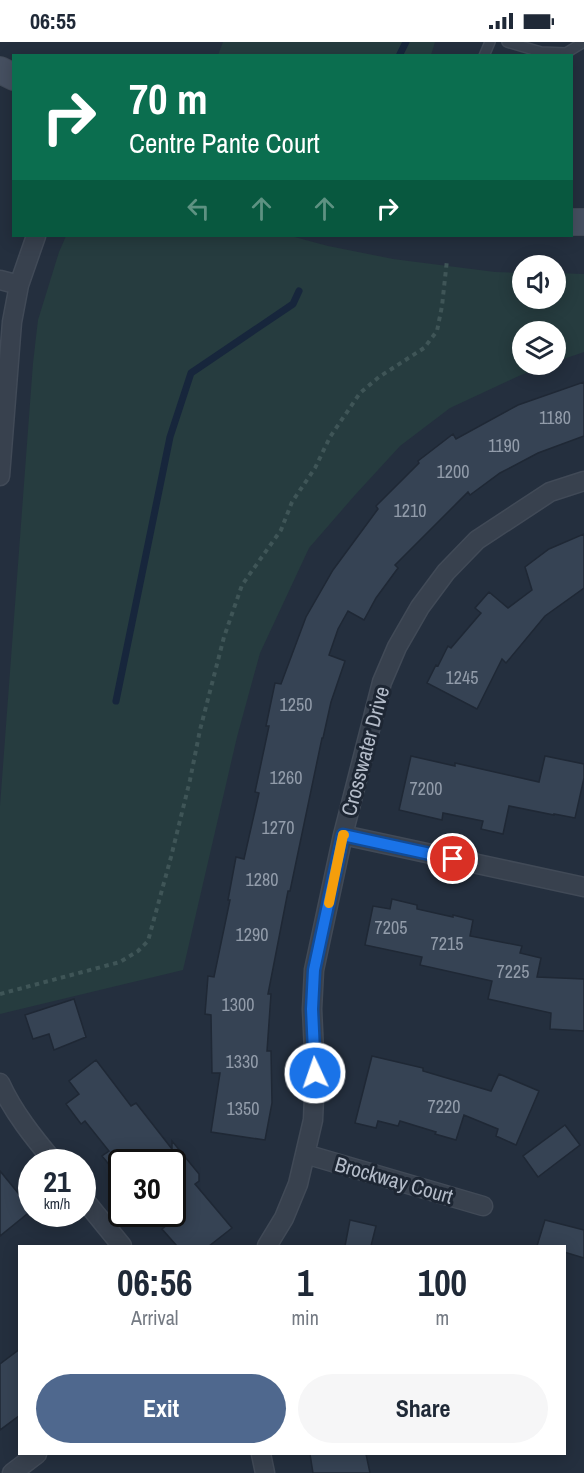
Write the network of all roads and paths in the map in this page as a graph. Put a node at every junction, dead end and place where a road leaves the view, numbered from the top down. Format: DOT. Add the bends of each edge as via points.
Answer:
graph roads {
  1 [pos="507,42"];
  2 [pos="584,42"];
  3 [pos="36,237"];
  4 [pos="447,260"];
  5 [pos="0,280"];
  6 [pos="19,285"];
  7 [pos="0,476"];
  8 [pos="584,481"];
  9 [pos="343,835"];
  10 [pos="584,887"];
  11 [pos="0,994"];
  12 [pos="0,1083"];
  13 [pos="5,1106"];
  14 [pos="43,1149"];
  15 [pos="305,1154"];
  16 [pos="483,1206"];
  17 [pos="96,1214"];
  18 [pos="122,1245"];
  19 [pos="268,1245"];
  20 [pos="36,1455"];
  21 [pos="261,1455"];
  22 [pos="12,1473"];
  23 [pos="265,1473"];
  1 -- 2 [label="lane" via="541,52 566,52"];
  3 -- 6 [label="street"];
  4 -- 11 [label="path" via="437,331 424,348 360,393 243,585 224,637 148,941 120,962"];
  5 -- 6 [label="street"];
  6 -- 7 [label="street" via="12,322"];
  8 -- 9 [label="street, Crosswater Drive" via="550,492 477,540 420,607 382,682"];
  9 -- 10 [label="street"];
  9 -- 15 [label="street, Crosswater Drive" via="314,970 313,1120"];
  12 -- 13 [label="street"];
  13 -- 14 [label="street"];
  15 -- 16 [label="street, Brockway Court"];
  15 -- 19 [label="street, Crosswater Drive" via="298,1184"];
  17 -- 18 [label="street"];
  20 -- 22 [label="street"];
  21 -- 23 [label="street"];
}
